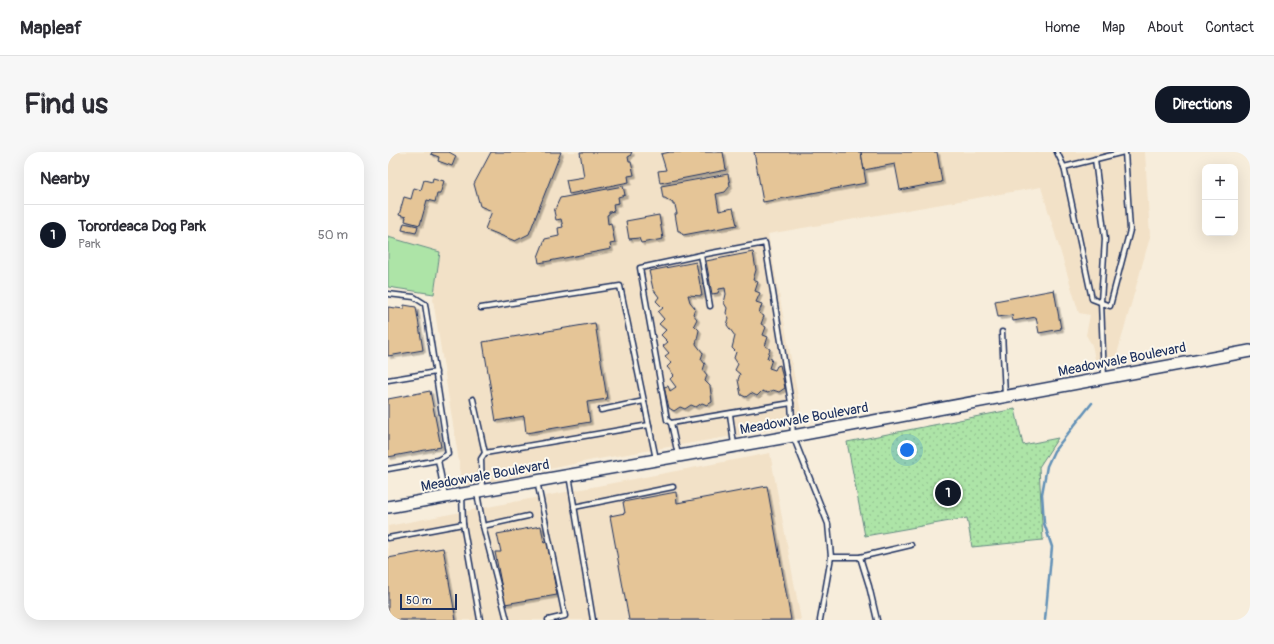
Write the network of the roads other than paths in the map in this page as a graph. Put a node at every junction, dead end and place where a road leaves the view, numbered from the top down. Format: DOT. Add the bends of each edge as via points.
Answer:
graph roads {
  1 [pos="1057,152"];
  2 [pos="1125,152"];
  3 [pos="1095,159"];
  4 [pos="1064,167"];
  5 [pos="701,255"];
  6 [pos="388,294"];
  7 [pos="1100,302"];
  8 [pos="710,306"];
  9 [pos="480,308"];
  10 [pos="1002,332"];
  11 [pos="1250,351"];
  12 [pos="436,372"];
  13 [pos="1104,378"];
  14 [pos="388,380"];
  15 [pos="1006,396"];
  16 [pos="473,399"];
  17 [pos="644,401"];
  18 [pos="791,403"];
  19 [pos="601,410"];
  20 [pos="730,414"];
  21 [pos="672,424"];
  22 [pos="649,425"];
  23 [pos="794,436"];
  24 [pos="735,446"];
  25 [pos="484,453"];
  26 [pos="678,456"];
  27 [pos="438,460"];
  28 [pos="656,460"];
  29 [pos="388,469"];
  30 [pos="569,475"];
  31 [pos="537,481"];
  32 [pos="673,487"];
  33 [pos="480,491"];
  34 [pos="462,494"];
  35 [pos="445,497"];
  36 [pos="574,506"];
  37 [pos="388,507"];
  38 [pos="528,516"];
  39 [pos="463,524"];
  40 [pos="483,526"];
  41 [pos="388,538"];
  42 [pos="911,545"];
  43 [pos="860,557"];
  44 [pos="831,558"];
  45 [pos="480,620"];
  46 [pos="507,620"];
  47 [pos="548,620"];
  48 [pos="593,620"];
  49 [pos="820,620"];
  50 [pos="876,620"];
  1 -- 4 [label="lane"];
  2 -- 3 [label="lane"];
  2 -- 7 [label="lane" via="1130,230 1110,306"];
  3 -- 4 [label="lane"];
  3 -- 7 [label="lane" via="1105,239"];
  4 -- 7 [label="lane" via="1092,299"];
  5 -- 8 [label="lane"];
  5 -- 18 [label="lane" via="765,243"];
  5 -- 21 [label="lane" via="640,268 667,420"];
  6 -- 12 [label="lane" via="414,297 425,304"];
  7 -- 13 [label="lane"];
  9 -- 17 [label="lane" via="620,286"];
  10 -- 15 [label="lane"];
  11 -- 13 [label="main road, Meadowvale Boulevard"];
  12 -- 14 [label="lane"];
  12 -- 27 [label="lane" via="448,454"];
  13 -- 15 [label="main road, Meadowvale Boulevard"];
  15 -- 23 [label="main road, Meadowvale Boulevard"];
  16 -- 25 [label="lane"];
  17 -- 19 [label="lane"];
  17 -- 22 [label="lane"];
  18 -- 20 [label="lane"];
  18 -- 23 [label="lane"];
  20 -- 21 [label="lane"];
  20 -- 24 [label="lane"];
  21 -- 26 [label="lane"];
  22 -- 25 [label="lane"];
  22 -- 28 [label="lane"];
  23 -- 24 [label="main road, Meadowvale Boulevard"];
  23 -- 44 [label="lane" via="828,524"];
  24 -- 26 [label="main road, Meadowvale Boulevard"];
  25 -- 33 [label="lane" via="481,459"];
  26 -- 28 [label="main road, Meadowvale Boulevard"];
  27 -- 29 [label="lane"];
  27 -- 35 [label="lane"];
  28 -- 30 [label="main road, Meadowvale Boulevard"];
  30 -- 31 [label="main road, Meadowvale Boulevard"];
  30 -- 36 [label="lane"];
  31 -- 33 [label="main road, Meadowvale Boulevard"];
  31 -- 47 [label="lane" via="565,616"];
  32 -- 36 [label="lane"];
  33 -- 34 [label="main road, Meadowvale Boulevard"];
  33 -- 40 [label="lane"];
  34 -- 35 [label="main road, Meadowvale Boulevard"];
  34 -- 39 [label="lane"];
  35 -- 37 [label="main road, Meadowvale Boulevard"];
  36 -- 48 [label="lane"];
  38 -- 40 [label="lane"];
  39 -- 41 [label="lane"];
  39 -- 45 [label="lane"];
  40 -- 46 [label="lane"];
  42 -- 43 [label="lane"];
  43 -- 44 [label="lane"];
  43 -- 50 [label="lane" via="870,586"];
  44 -- 49 [label="lane"];
}
